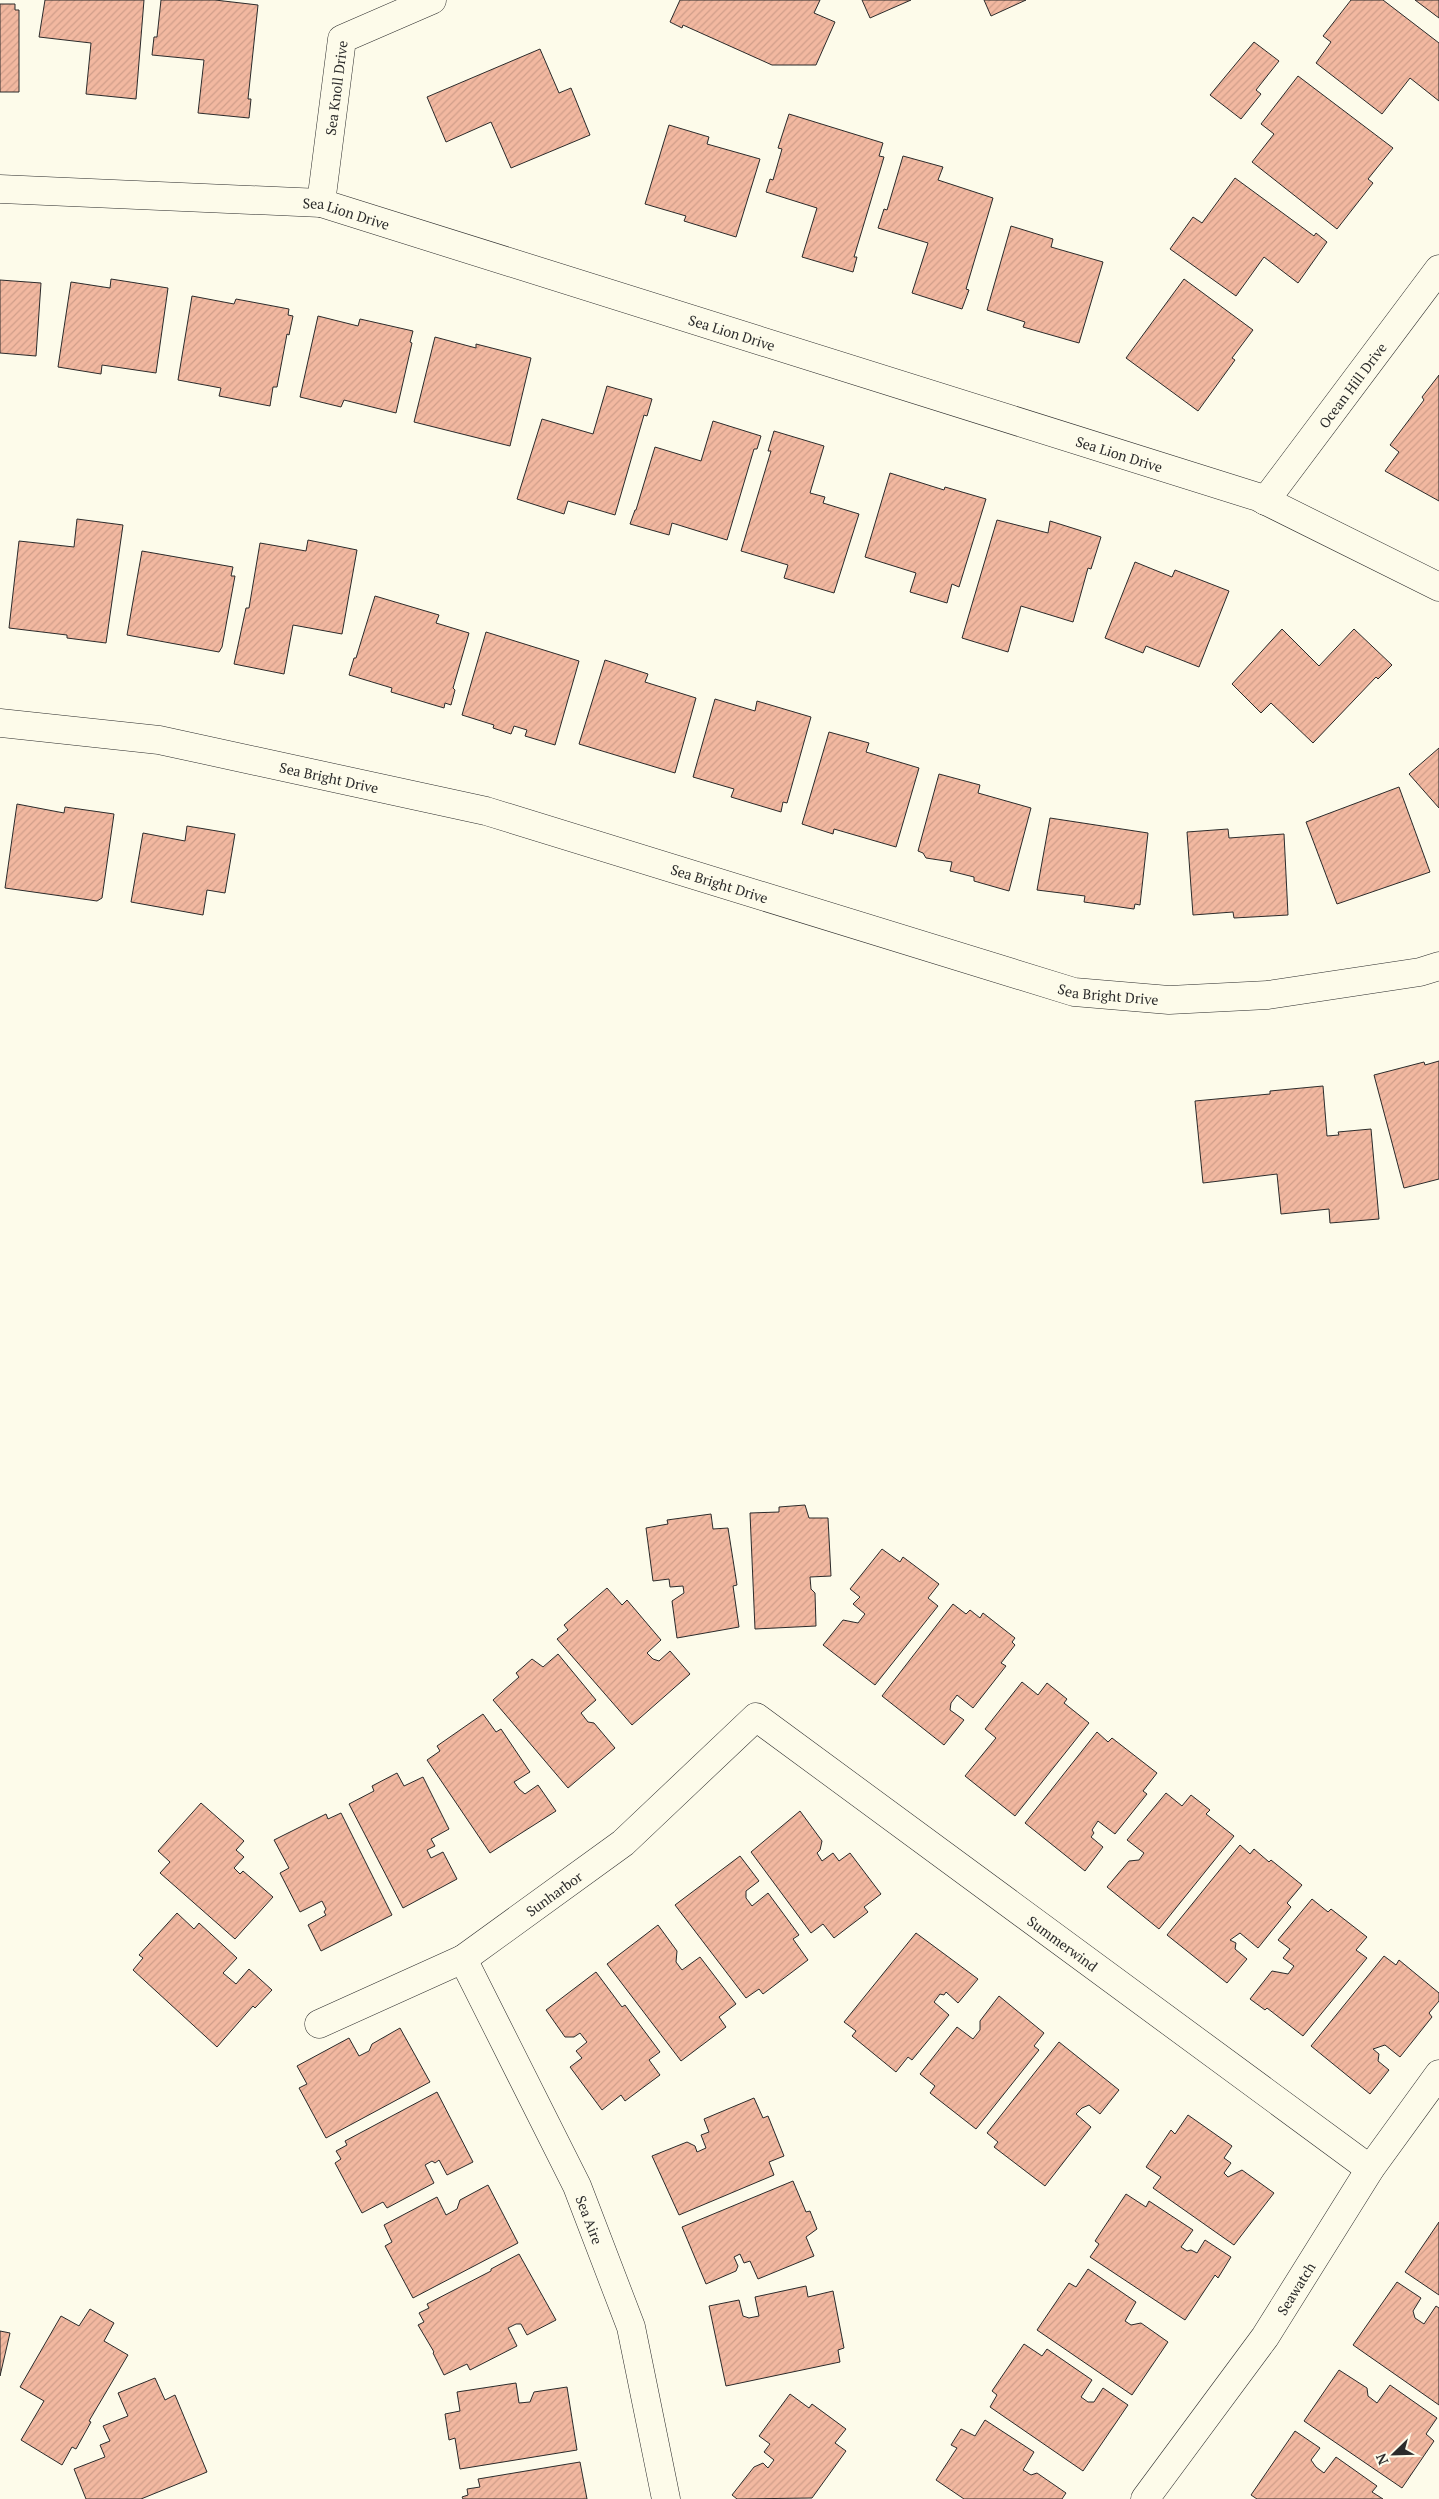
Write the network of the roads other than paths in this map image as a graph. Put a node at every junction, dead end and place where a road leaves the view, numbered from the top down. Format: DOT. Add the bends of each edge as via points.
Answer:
graph roads {
  1 [pos="432,0"];
  2 [pos="0,188"];
  3 [pos="321,203"];
  4 [pos="1439,269"];
  5 [pos="1265,501"];
  6 [pos="1439,587"];
  7 [pos="0,723"];
  8 [pos="1439,966"];
  9 [pos="756,1717"];
  10 [pos="463,1958"];
  11 [pos="319,2024"];
  12 [pos="1439,2074"];
  13 [pos="1370,2169"];
  14 [pos="666,2499"];
  15 [pos="1145,2499"];
  1 -- 3 [label="street, Sea Knoll Drive" via="342,39"];
  2 -- 3 [label="street, Sea Lion Drive"];
  3 -- 5 [label="street, Sea Lion Drive"];
  4 -- 5 [label="street, Ocean Hill Drive"];
  5 -- 6 [label="street, Sea Lion Drive"];
  7 -- 8 [label="street, Sea Bright Drive" via="159,740 486,811 1074,992 1170,1000 1268,995 1420,972"];
  9 -- 10 [label="street, Sunharbor" via="623,1843"];
  9 -- 13 [label="street, Summerwind"];
  10 -- 11 [label="street, Sunharbor"];
  10 -- 14 [label="street, Sea Aire" via="577,2186 631,2326"];
  12 -- 13 [label="street, Seawatch"];
  13 -- 15 [label="street, Seawatch" via="1265,2337"];
}
